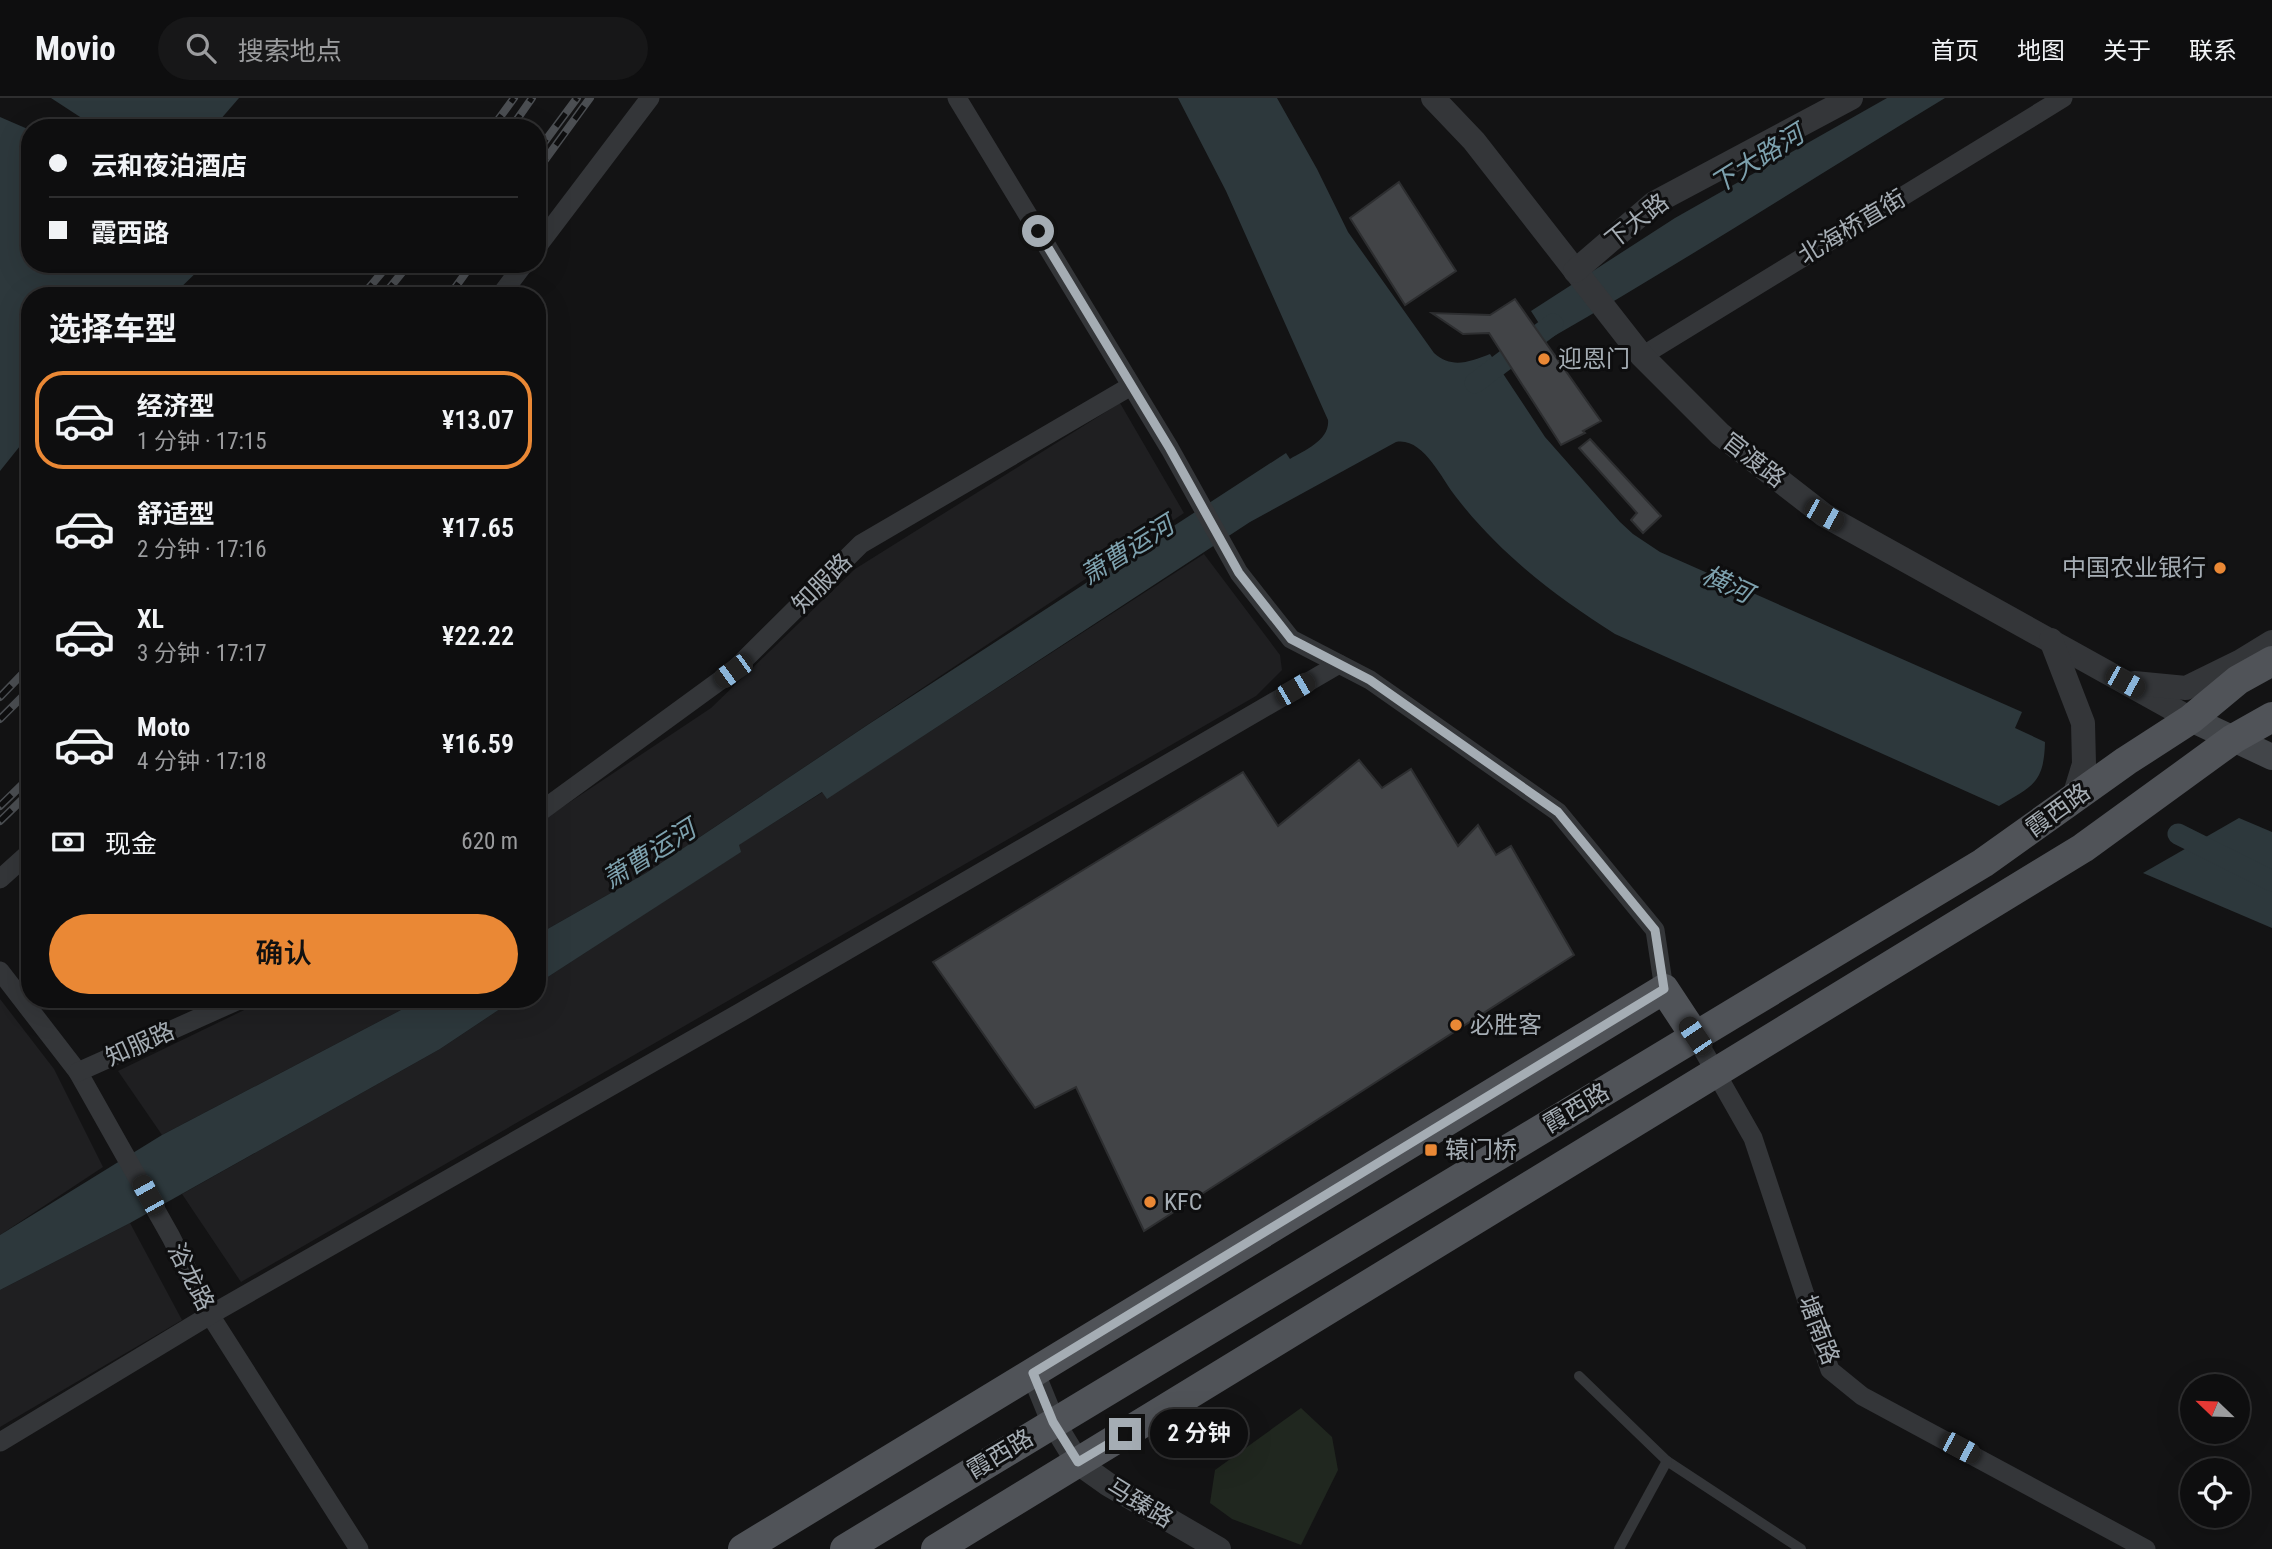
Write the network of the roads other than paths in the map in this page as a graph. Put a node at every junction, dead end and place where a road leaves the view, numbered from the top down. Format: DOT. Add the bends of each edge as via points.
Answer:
graph roads {
  1 [pos="650,98"];
  2 [pos="957,98"];
  3 [pos="1433,98"];
  4 [pos="1852,98"];
  5 [pos="2063,98"];
  6 [pos="546,235"];
  7 [pos="1575,271"];
  8 [pos="1642,356"];
  9 [pos="1131,386"];
  10 [pos="2051,640"];
  11 [pos="2272,642"];
  12 [pos="2272,661"];
  13 [pos="1339,664"];
  14 [pos="2125,682"];
  15 [pos="2272,717"];
  16 [pos="2191,719"];
  17 [pos="2233,739"];
  18 [pos="2272,757"];
  19 [pos="2073,800"];
  20 [pos="546,807"];
  21 [pos="21,860"];
  22 [pos="0,879"];
  23 [pos="0,971"];
  24 [pos="1664,989"];
  25 [pos="21,998"];
  26 [pos="29,1008"];
  27 [pos="221,1008"];
  28 [pos="1695,1036"];
  29 [pos="78,1072"];
  30 [pos="1716,1072"];
  31 [pos="210,1315"];
  32 [pos="1033,1373"];
  33 [pos="1579,1376"];
  34 [pos="1053,1422"];
  35 [pos="0,1442"];
  36 [pos="1667,1461"];
  37 [pos="1078,1462"];
  38 [pos="359,1549"];
  39 [pos="743,1549"];
  40 [pos="845,1549"];
  41 [pos="936,1549"];
  42 [pos="1219,1549"];
  43 [pos="1619,1549"];
  44 [pos="1801,1549"];
  45 [pos="2146,1549"];
  1 -- 6 [label="street"];
  2 -- 9 [label="street"];
  3 -- 7 [label="street, 官渡路" via="1474,141"];
  4 -- 7 [label="street, 下大路" via="1654,203"];
  5 -- 8 [label="street, 北海桥直街"];
  7 -- 8 [label="street, 官渡路"];
  8 -- 10 [label="street, 官渡路" via="1720,434 1824,515"];
  9 -- 13 [label="street" via="1239,573 1291,639"];
  9 -- 20 [label="street, 知服路" via="861,544 733,671"];
  10 -- 14 [label="street, 官渡路"];
  10 -- 19 [label="street" via="2083,723 2084,764"];
  11 -- 14 [label="street" via="2186,688"];
  12 -- 16 [label="main road, 霞西路" via="2238,680"];
  13 -- 24 [label="street" via="1370,680 1558,812 1655,930"];
  13 -- 31 [label="street"];
  14 -- 16 [label="street, 官渡路"];
  15 -- 17 [label="main road, 霞西路"];
  16 -- 17 [label="main road"];
  16 -- 19 [label="main road, 霞西路"];
  17 -- 18 [label="main road"];
  17 -- 30 [label="main road, 霞西路" via="2082,848"];
  19 -- 28 [label="main road, 霞西路" via="1983,863"];
  21 -- 22 [label="street"];
  23 -- 25 [label="street, 浴龙路"];
  24 -- 28 [label="main road"];
  24 -- 32 [label="main road"];
  26 -- 29 [label="street, 浴龙路"];
  27 -- 29 [label="street, 知服路"];
  28 -- 30 [label="street, 塘南路"];
  28 -- 34 [label="main road, 霞西路"];
  29 -- 31 [label="street, 浴龙路"];
  30 -- 37 [label="main road, 霞西路"];
  30 -- 45 [label="street, 塘南路" via="1753,1138 1830,1370 1861,1396"];
  31 -- 35 [label="street"];
  31 -- 38 [label="street, 浴龙路"];
  32 -- 34 [label="street, 马臻路"];
  32 -- 39 [label="main road"];
  33 -- 36 [label="lane"];
  34 -- 37 [label="street, 马臻路"];
  34 -- 40 [label="main road, 霞西路"];
  36 -- 43 [label="lane"];
  36 -- 44 [label="lane"];
  37 -- 41 [label="main road, 霞西路"];
  37 -- 42 [label="street, 马臻路"];
}
